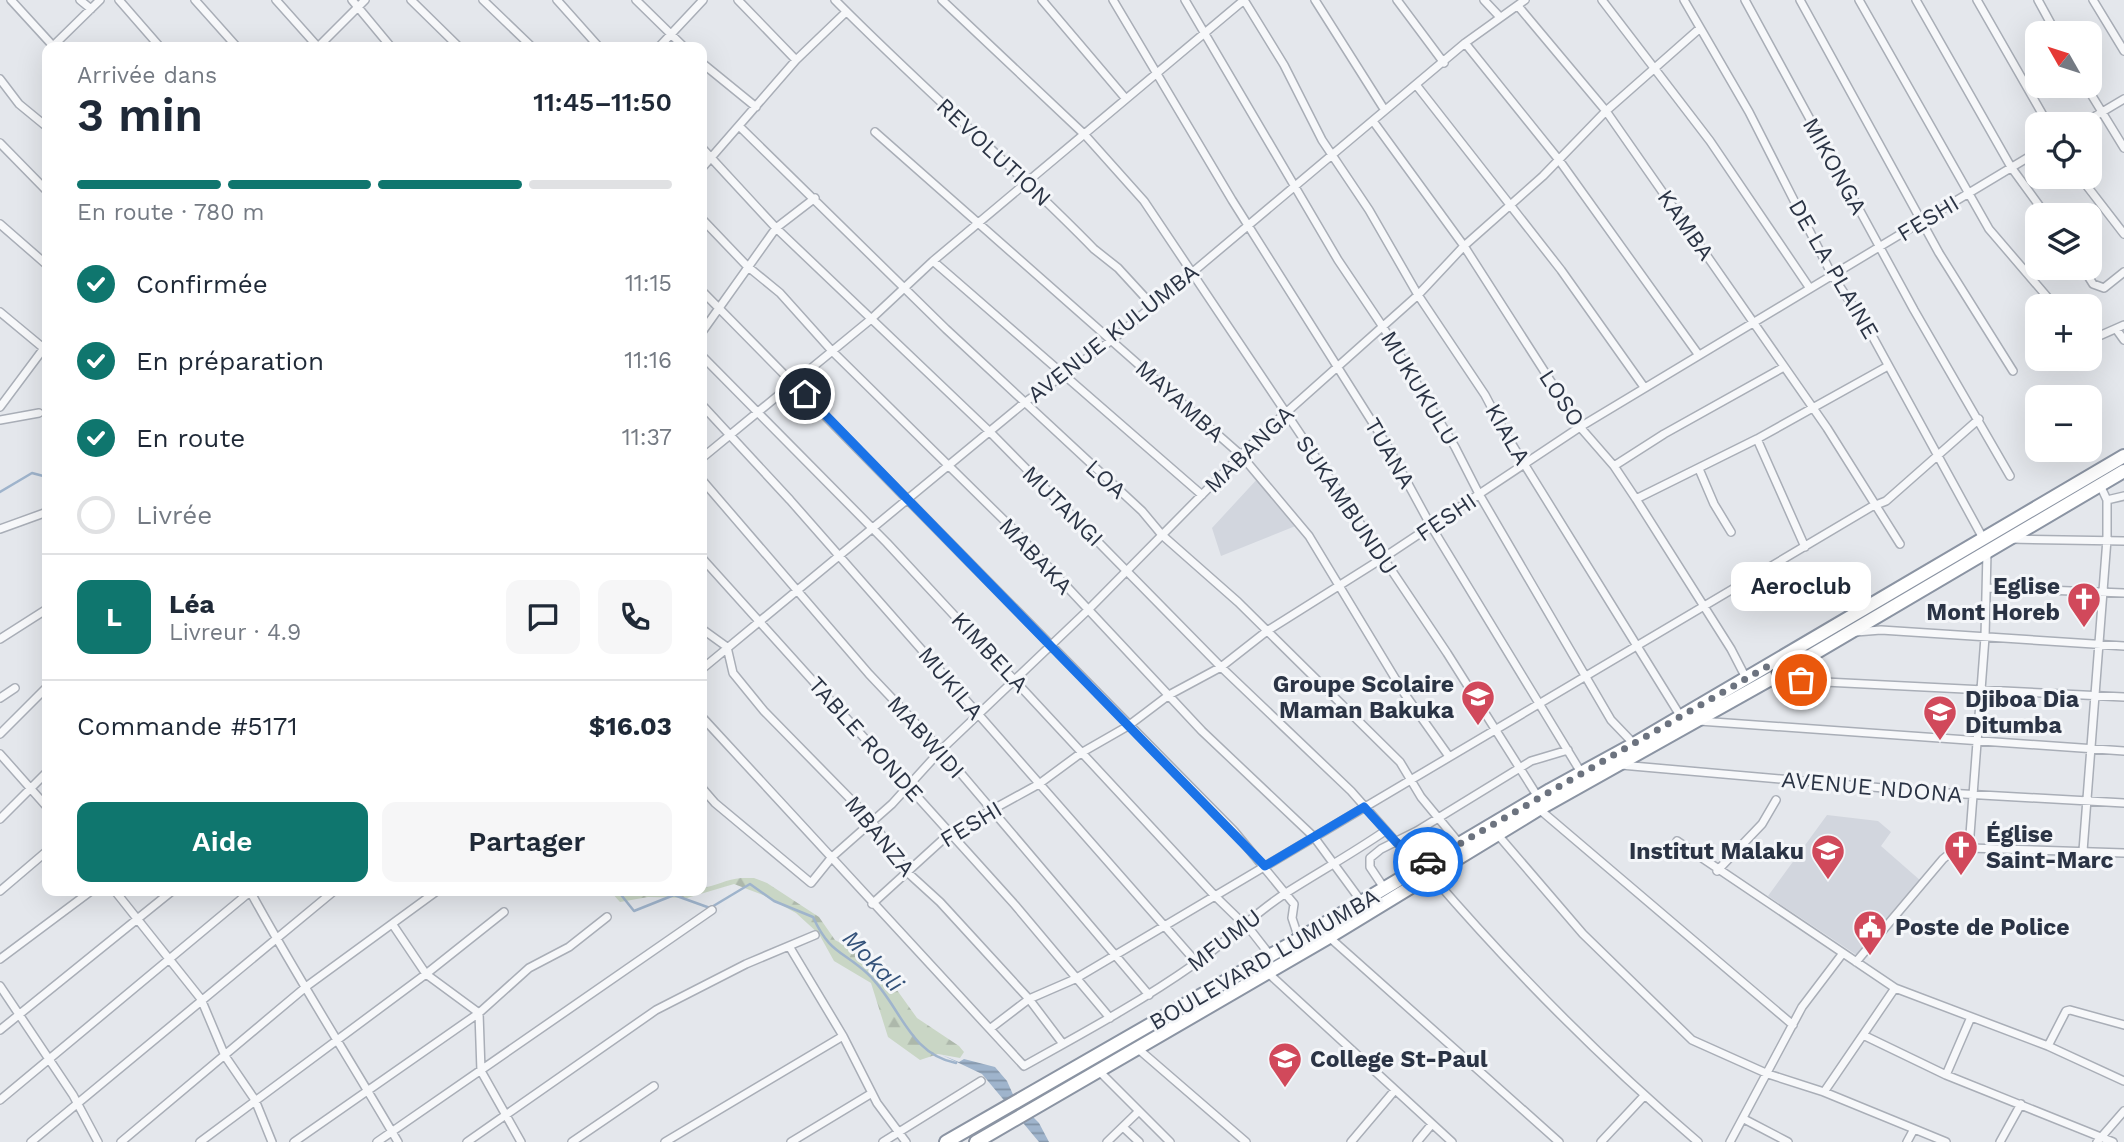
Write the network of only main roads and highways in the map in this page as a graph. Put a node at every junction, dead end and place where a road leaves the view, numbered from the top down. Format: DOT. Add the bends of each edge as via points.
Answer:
graph roads {
  1 [pos="2124,456"];
  2 [pos="2124,471"];
  3 [pos="1875,602"];
  4 [pos="1883,614"];
  5 [pos="1773,670"];
  6 [pos="1688,717"];
  7 [pos="1539,803"];
  8 [pos="1427,870"];
  9 [pos="1385,893"];
  10 [pos="1266,963"];
  11 [pos="946,1142"];
  12 [pos="976,1142"];
  1 -- 3 [label="highway, BOULEVARD LUMUMBA"];
  2 -- 4 [label="highway, BOULEVARD LUMUMBA"];
  3 -- 4 [label="highway"];
  3 -- 5 [label="highway, BOULEVARD LUMUMBA"];
  4 -- 5 [label="highway, BOULEVARD LUMUMBA"];
  5 -- 6 [label="highway, BOULEVARD LUMUMBA"];
  5 -- 6 [label="highway, BOULEVARD LUMUMBA" via="1746,678"];
  6 -- 7 [label="highway, BOULEVARD LUMUMBA" via="1582,774"];
  6 -- 7 [label="highway, BOULEVARD LUMUMBA" via="1620,765"];
  7 -- 8 [label="highway, BOULEVARD LUMUMBA" via="1498,835"];
  7 -- 8 [label="highway, BOULEVARD LUMUMBA" via="1459,843"];
  8 -- 9 [label="highway, BOULEVARD LUMUMBA"];
  9 -- 10 [label="highway, BOULEVARD LUMUMBA" via="1361,901"];
  9 -- 10 [label="highway, BOULEVARD LUMUMBA" via="1329,937"];
  10 -- 11 [label="highway, BOULEVARD LUMUMBA"];
  10 -- 12 [label="highway, BOULEVARD LUMUMBA"];
}
